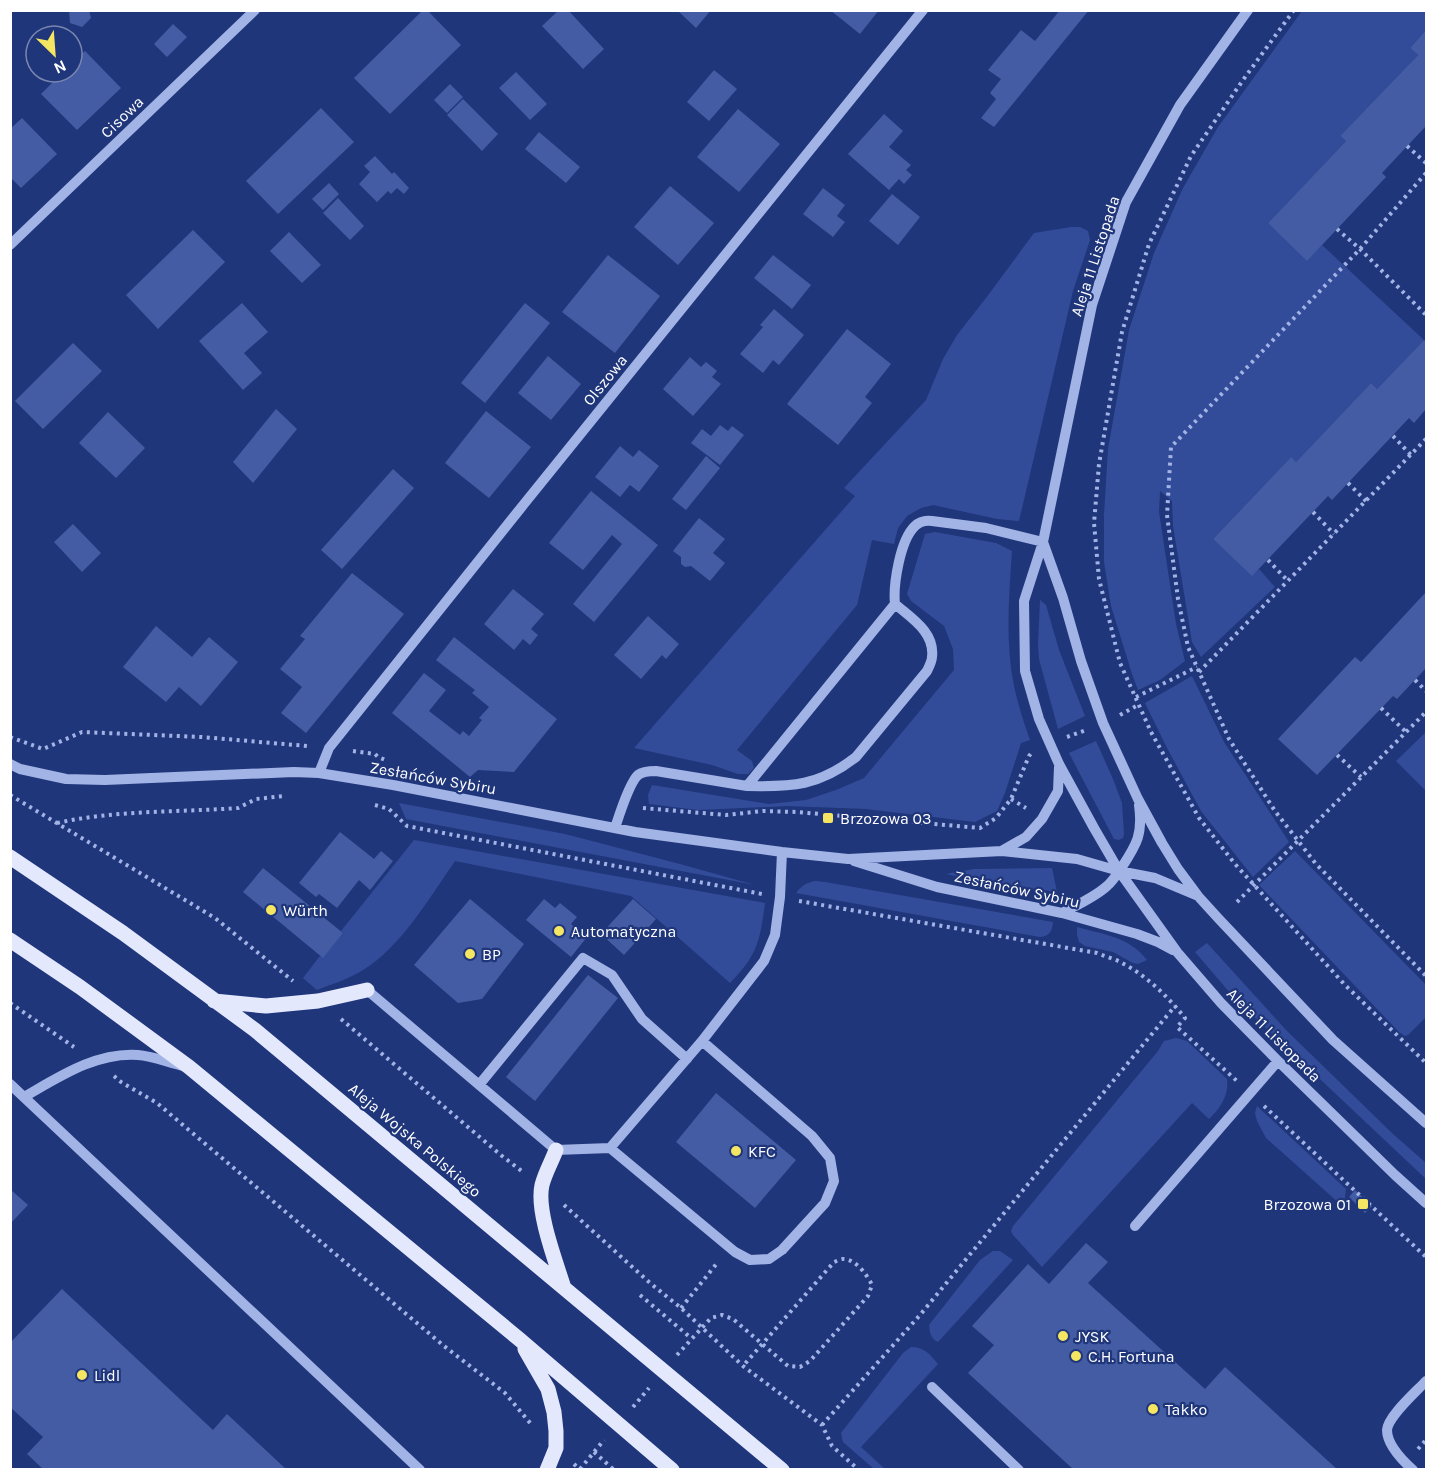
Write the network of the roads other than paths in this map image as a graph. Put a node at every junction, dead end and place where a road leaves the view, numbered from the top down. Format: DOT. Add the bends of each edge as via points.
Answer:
graph roads {
  1 [pos="255,10"];
  2 [pos="923,10"];
  3 [pos="1248,10"];
  4 [pos="10,245"];
  5 [pos="1043,542"];
  6 [pos="895,604"];
  7 [pos="10,764"];
  8 [pos="1059,764"];
  9 [pos="319,773"];
  10 [pos="747,786"];
  11 [pos="1138,799"];
  12 [pos="615,828"];
  13 [pos="1002,851"];
  14 [pos="782,852"];
  15 [pos="10,857"];
  16 [pos="848,859"];
  17 [pos="1119,871"];
  18 [pos="1198,896"];
  19 [pos="1062,913"];
  20 [pos="10,940"];
  21 [pos="1177,952"];
  22 [pos="367,990"];
  23 [pos="214,1001"];
  24 [pos="702,1041"];
  25 [pos="687,1059"];
  26 [pos="1278,1061"];
  27 [pos="189,1067"];
  28 [pos="10,1084"];
  29 [pos="479,1084"];
  30 [pos="24,1097"];
  31 [pos="1426,1123"];
  32 [pos="610,1148"];
  33 [pos="556,1150"];
  34 [pos="1426,1203"];
  35 [pos="1135,1226"];
  36 [pos="564,1287"];
  37 [pos="519,1339"];
  38 [pos="1426,1381"];
  39 [pos="932,1387"];
  40 [pos="420,1470"];
  41 [pos="547,1470"];
  42 [pos="672,1470"];
  43 [pos="782,1470"];
  44 [pos="1019,1470"];
  45 [pos="1413,1470"];
  1 -- 4 [label="street, Cisowa"];
  2 -- 9 [label="street, Olszowa" via="329,748"];
  3 -- 5 [label="street, Aleja 11 Listopada" via="1180,105 1126,202 1092,305"];
  5 -- 6 [label="street" via="986,528 924,520 908,534 903,548"];
  5 -- 8 [label="street, Aleja 11 Listopada" via="1024,601 1025,671 1039,719"];
  5 -- 11 [label="street" via="1103,723"];
  6 -- 10 [label="street"];
  6 -- 10 [label="street" via="927,634 932,658 927,671 842,768 804,783"];
  7 -- 9 [label="street, Zesłańców Sybiru" via="66,779"];
  8 -- 13 [label="street, Zesłańców Sybiru" via="1058,791 1042,819 1026,837"];
  8 -- 17 [label="street, Aleja 11 Listopada"];
  9 -- 12 [label="street, Zesłańców Sybiru"];
  10 -- 12 [label="street" via="648,771 638,775 632,785"];
  11 -- 17 [label="street" via="1140,832"];
  11 -- 18 [label="street"];
  12 -- 14 [label="street, Zesłańców Sybiru"];
  13 -- 16 [label="street, Zesłańców Sybiru"];
  13 -- 17 [label="street, Zesłańców Sybiru" via="1077,859"];
  14 -- 16 [label="street, Zesłańców Sybiru"];
  14 -- 24 [label="street" via="775,935 764,961"];
  15 -- 23 [label="main road, Aleja Wojska Polskiego" via="123,933"];
  16 -- 19 [label="street, Zesłańców Sybiru" via="937,887"];
  17 -- 18 [label="street, Zesłańców Sybiru" via="1155,878"];
  17 -- 19 [label="street" via="1108,886"];
  17 -- 21 [label="street, Aleja 11 Listopada"];
  18 -- 31 [label="street" via="1333,1040"];
  19 -- 21 [label="street, Zesłańców Sybiru" via="1137,934"];
  20 -- 27 [label="main road"];
  21 -- 26 [label="street, Aleja 11 Listopada"];
  22 -- 23 [label="main road" via="318,1001 266,1006"];
  22 -- 29 [label="street"];
  23 -- 36 [label="main road, Aleja Wojska Polskiego" via="255,1030"];
  24 -- 25 [label="street"];
  24 -- 32 [label="street" via="812,1136 830,1158 834,1181 825,1203 782,1250 769,1259 750,1260 730,1248"];
  25 -- 29 [label="street" via="642,1019 612,975 583,958"];
  25 -- 32 [label="street"];
  26 -- 34 [label="street, Aleja 11 Listopada"];
  26 -- 35 [label="street"];
  27 -- 30 [label="street" via="139,1055 114,1056 71,1071"];
  27 -- 37 [label="main road"];
  28 -- 30 [label="street"];
  29 -- 33 [label="street"];
  30 -- 40 [label="street"];
  32 -- 33 [label="street"];
  33 -- 36 [label="main road" via="542,1186 542,1205"];
  36 -- 43 [label="main road, Aleja Wojska Polskiego"];
  37 -- 41 [label="main road" via="548,1389 554,1412 556,1448"];
  37 -- 42 [label="main road"];
  38 -- 45 [label="street" via="1391,1419 1387,1430 1396,1452"];
  39 -- 44 [label="street"];
}
